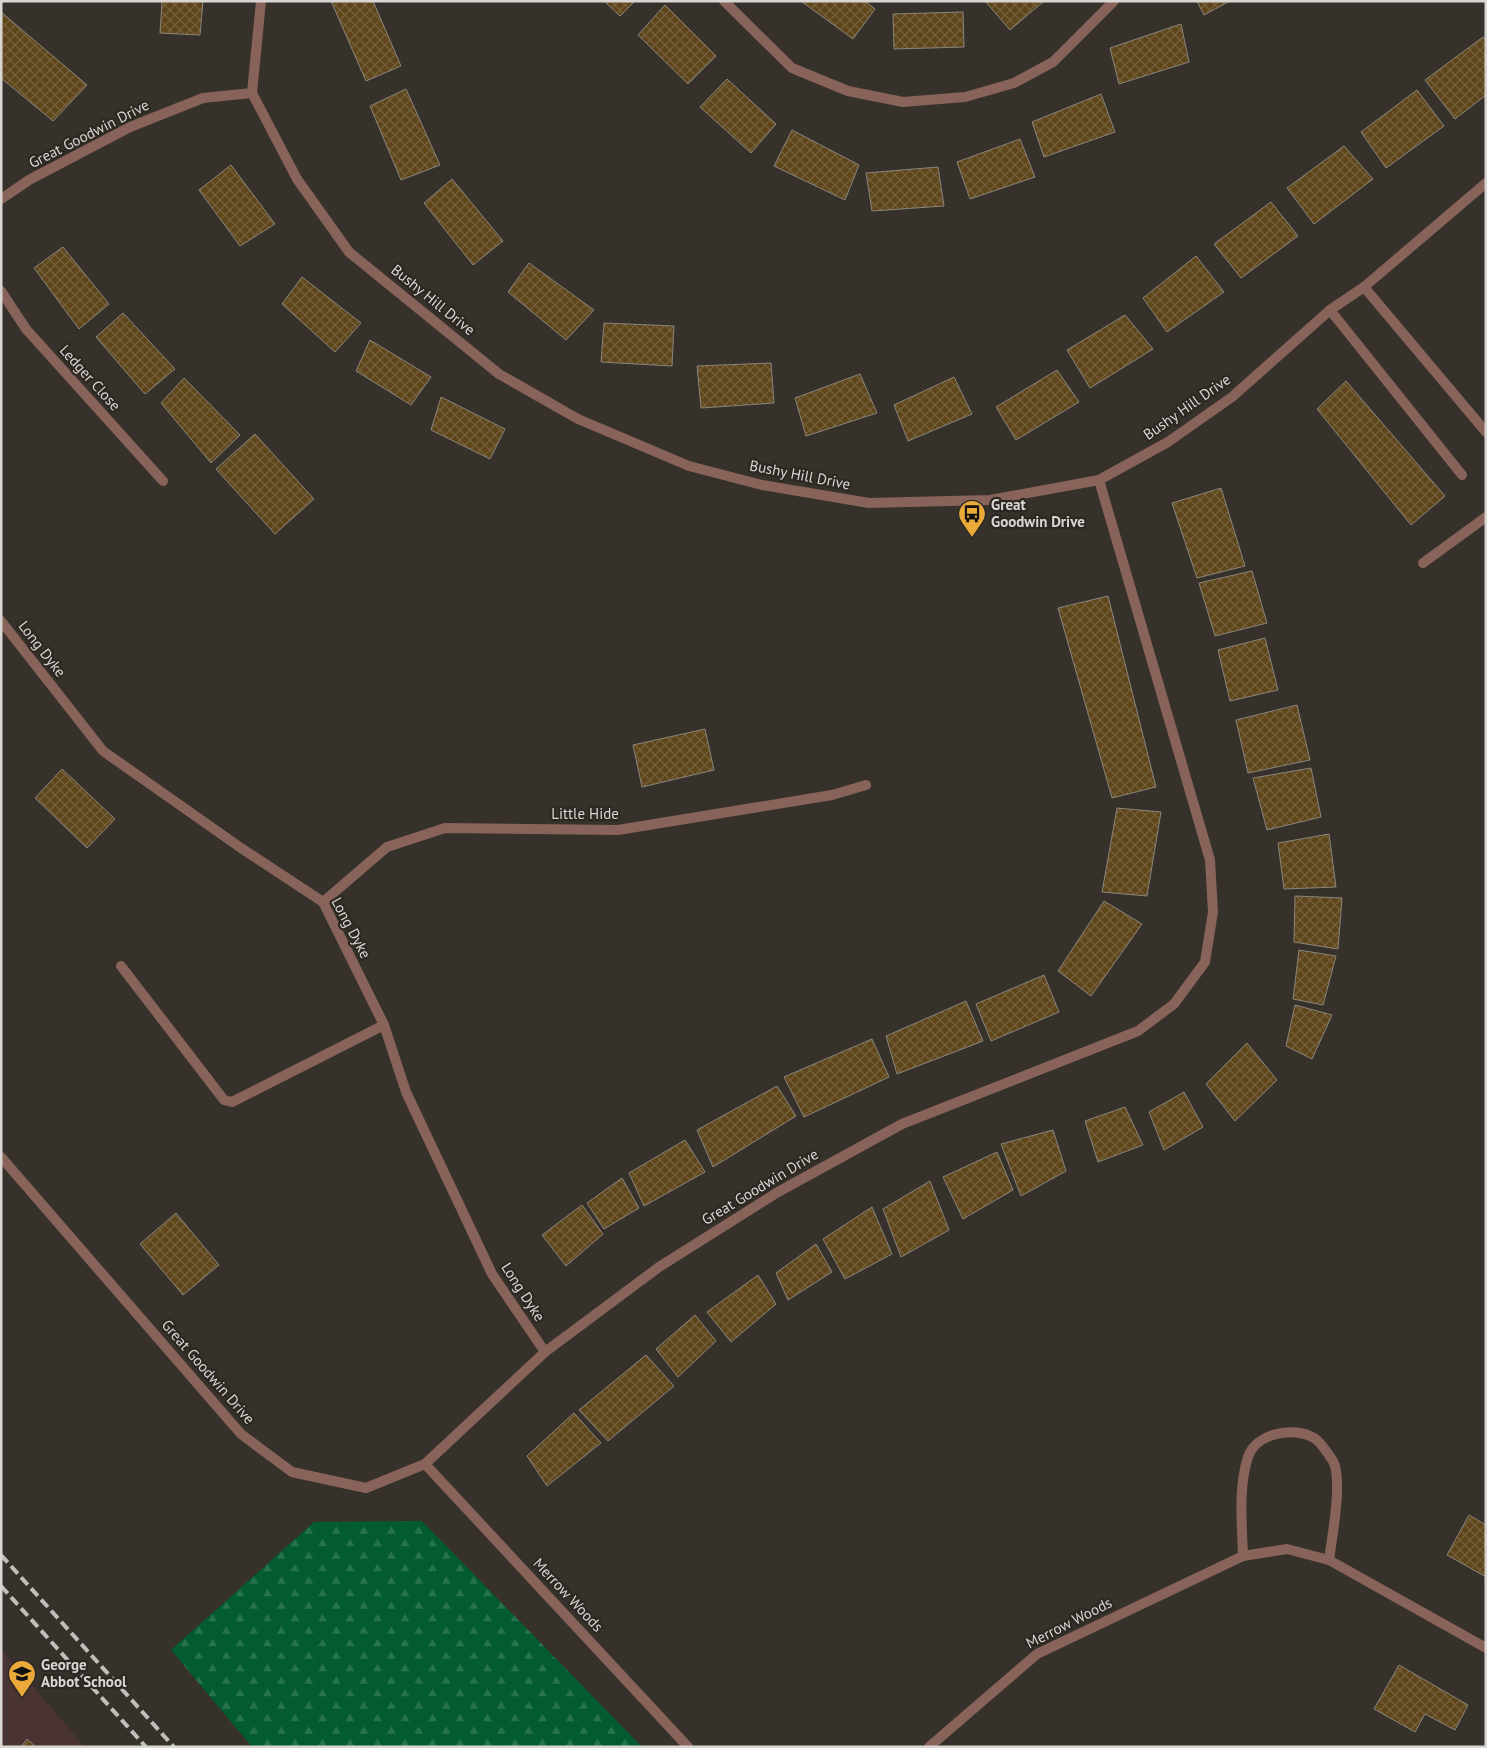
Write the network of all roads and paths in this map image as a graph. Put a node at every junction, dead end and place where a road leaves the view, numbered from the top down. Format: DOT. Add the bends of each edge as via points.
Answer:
graph roads {
  1 [pos="261,1"];
  2 [pos="724,1"];
  3 [pos="1114,1"];
  4 [pos="252,93"];
  5 [pos="1484,187"];
  6 [pos="1,200"];
  7 [pos="1364,287"];
  8 [pos="1,291"];
  9 [pos="1330,310"];
  10 [pos="1486,432"];
  11 [pos="1462,475"];
  12 [pos="1099,480"];
  13 [pos="163,481"];
  14 [pos="1486,517"];
  15 [pos="1423,563"];
  16 [pos="1,621"];
  17 [pos="866,785"];
  18 [pos="323,902"];
  19 [pos="121,966"];
  20 [pos="384,1025"];
  21 [pos="1,1157"];
  22 [pos="545,1352"];
  23 [pos="425,1464"];
  24 [pos="1243,1556"];
  25 [pos="1329,1560"];
  26 [pos="1486,1648"];
  27 [pos="688,1747"];
  28 [pos="929,1747"];
  1 -- 4 [label="street"];
  2 -- 3 [label="street" via="792,68 848,90 903,102 964,97 1014,83 1053,62"];
  4 -- 6 [label="street, Great Goodwin Drive" via="203,98 130,127 29,180"];
  4 -- 12 [label="street, Bushy Hill Drive" via="297,179 349,252 499,374 578,419 689,466 762,485 869,503 990,500"];
  5 -- 7 [label="street, Bushy Hill Drive"];
  7 -- 9 [label="street, Bushy Hill Drive"];
  7 -- 10 [label="street"];
  8 -- 13 [label="street, Ledger Close" via="26,329"];
  9 -- 11 [label="street"];
  9 -- 12 [label="street, Bushy Hill Drive" via="1232,397 1168,442"];
  12 -- 22 [label="street, Great Goodwin Drive" via="1210,860 1212,912 1205,962 1174,1004 1138,1032 894,1128 778,1192 658,1267"];
  14 -- 15 [label="street"];
  16 -- 18 [label="street, Long Dyke" via="103,751"];
  17 -- 18 [label="street, Little Hide" via="832,795 618,830 445,828 387,847"];
  18 -- 20 [label="street, Long Dyke"];
  19 -- 20 [label="street" via="224,1100 232,1102"];
  20 -- 22 [label="street, Long Dyke" via="406,1092 492,1274"];
  21 -- 23 [label="street, Great Goodwin Drive" via="242,1434 292,1472 366,1488"];
  22 -- 23 [label="street, Great Goodwin Drive"];
  23 -- 27 [label="street, Merrow Woods"];
  24 -- 25 [label="street, Merrow Woods" via="1287,1549"];
  24 -- 25 [label="street" via="1242,1498 1248,1456 1262,1440 1279,1432 1297,1432 1315,1438 1334,1462 1337,1502"];
  24 -- 28 [label="street, Merrow Woods" via="1037,1654"];
  25 -- 26 [label="street, Merrow Woods"];
}
